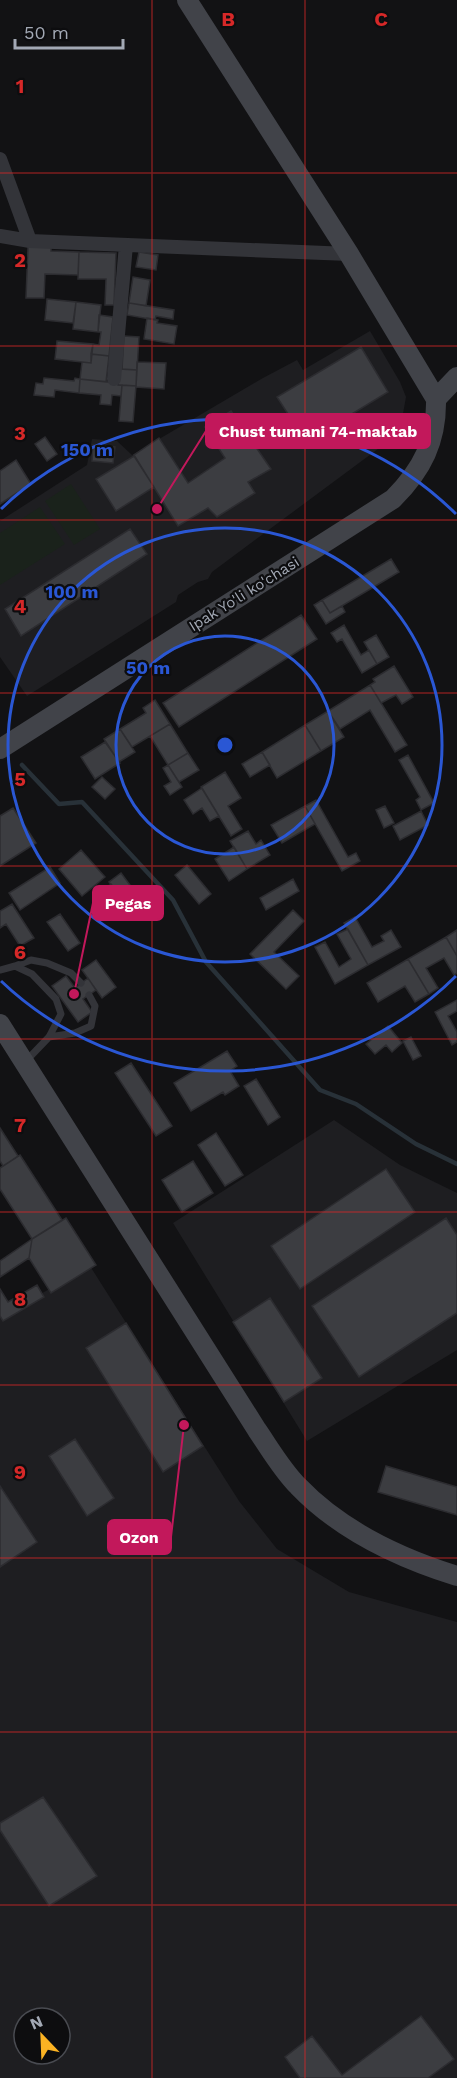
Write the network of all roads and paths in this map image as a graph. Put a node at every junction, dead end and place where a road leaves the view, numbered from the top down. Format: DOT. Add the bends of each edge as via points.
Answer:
graph roads {
  1 [pos="187,0"];
  2 [pos="0,159"];
  3 [pos="0,236"];
  4 [pos="30,242"];
  5 [pos="126,245"];
  6 [pos="349,254"];
  7 [pos="457,377"];
  8 [pos="114,379"];
  9 [pos="436,399"];
  10 [pos="0,749"];
  11 [pos="15,966"];
  12 [pos="0,970"];
  13 [pos="81,984"];
  14 [pos="89,995"];
  15 [pos="0,1024"];
  16 [pos="49,1037"];
  17 [pos="24,1063"];
  18 [pos="457,1576"];
  1 -- 6 [label="main road"];
  2 -- 4 [label="street"];
  3 -- 4 [label="street"];
  4 -- 5 [label="street"];
  5 -- 6 [label="street"];
  5 -- 8 [label="street"];
  6 -- 9 [label="main road"];
  7 -- 9 [label="main road"];
  9 -- 10 [label="main road, Ipak Yo'li ko'chasi" via="437,420 426,455 393,499"];
  11 -- 12 [label="lane"];
  11 -- 13 [label="lane" via="31,960 46,963 71,973"];
  11 -- 16 [label="lane" via="32,974 56,999 61,1014"];
  14 -- 16 [label="lane" via="95,1006 91,1026"];
  15 -- 17 [label="main road"];
  16 -- 17 [label="lane"];
  17 -- 18 [label="main road" via="296,1485 342,1525 404,1557"];
}
